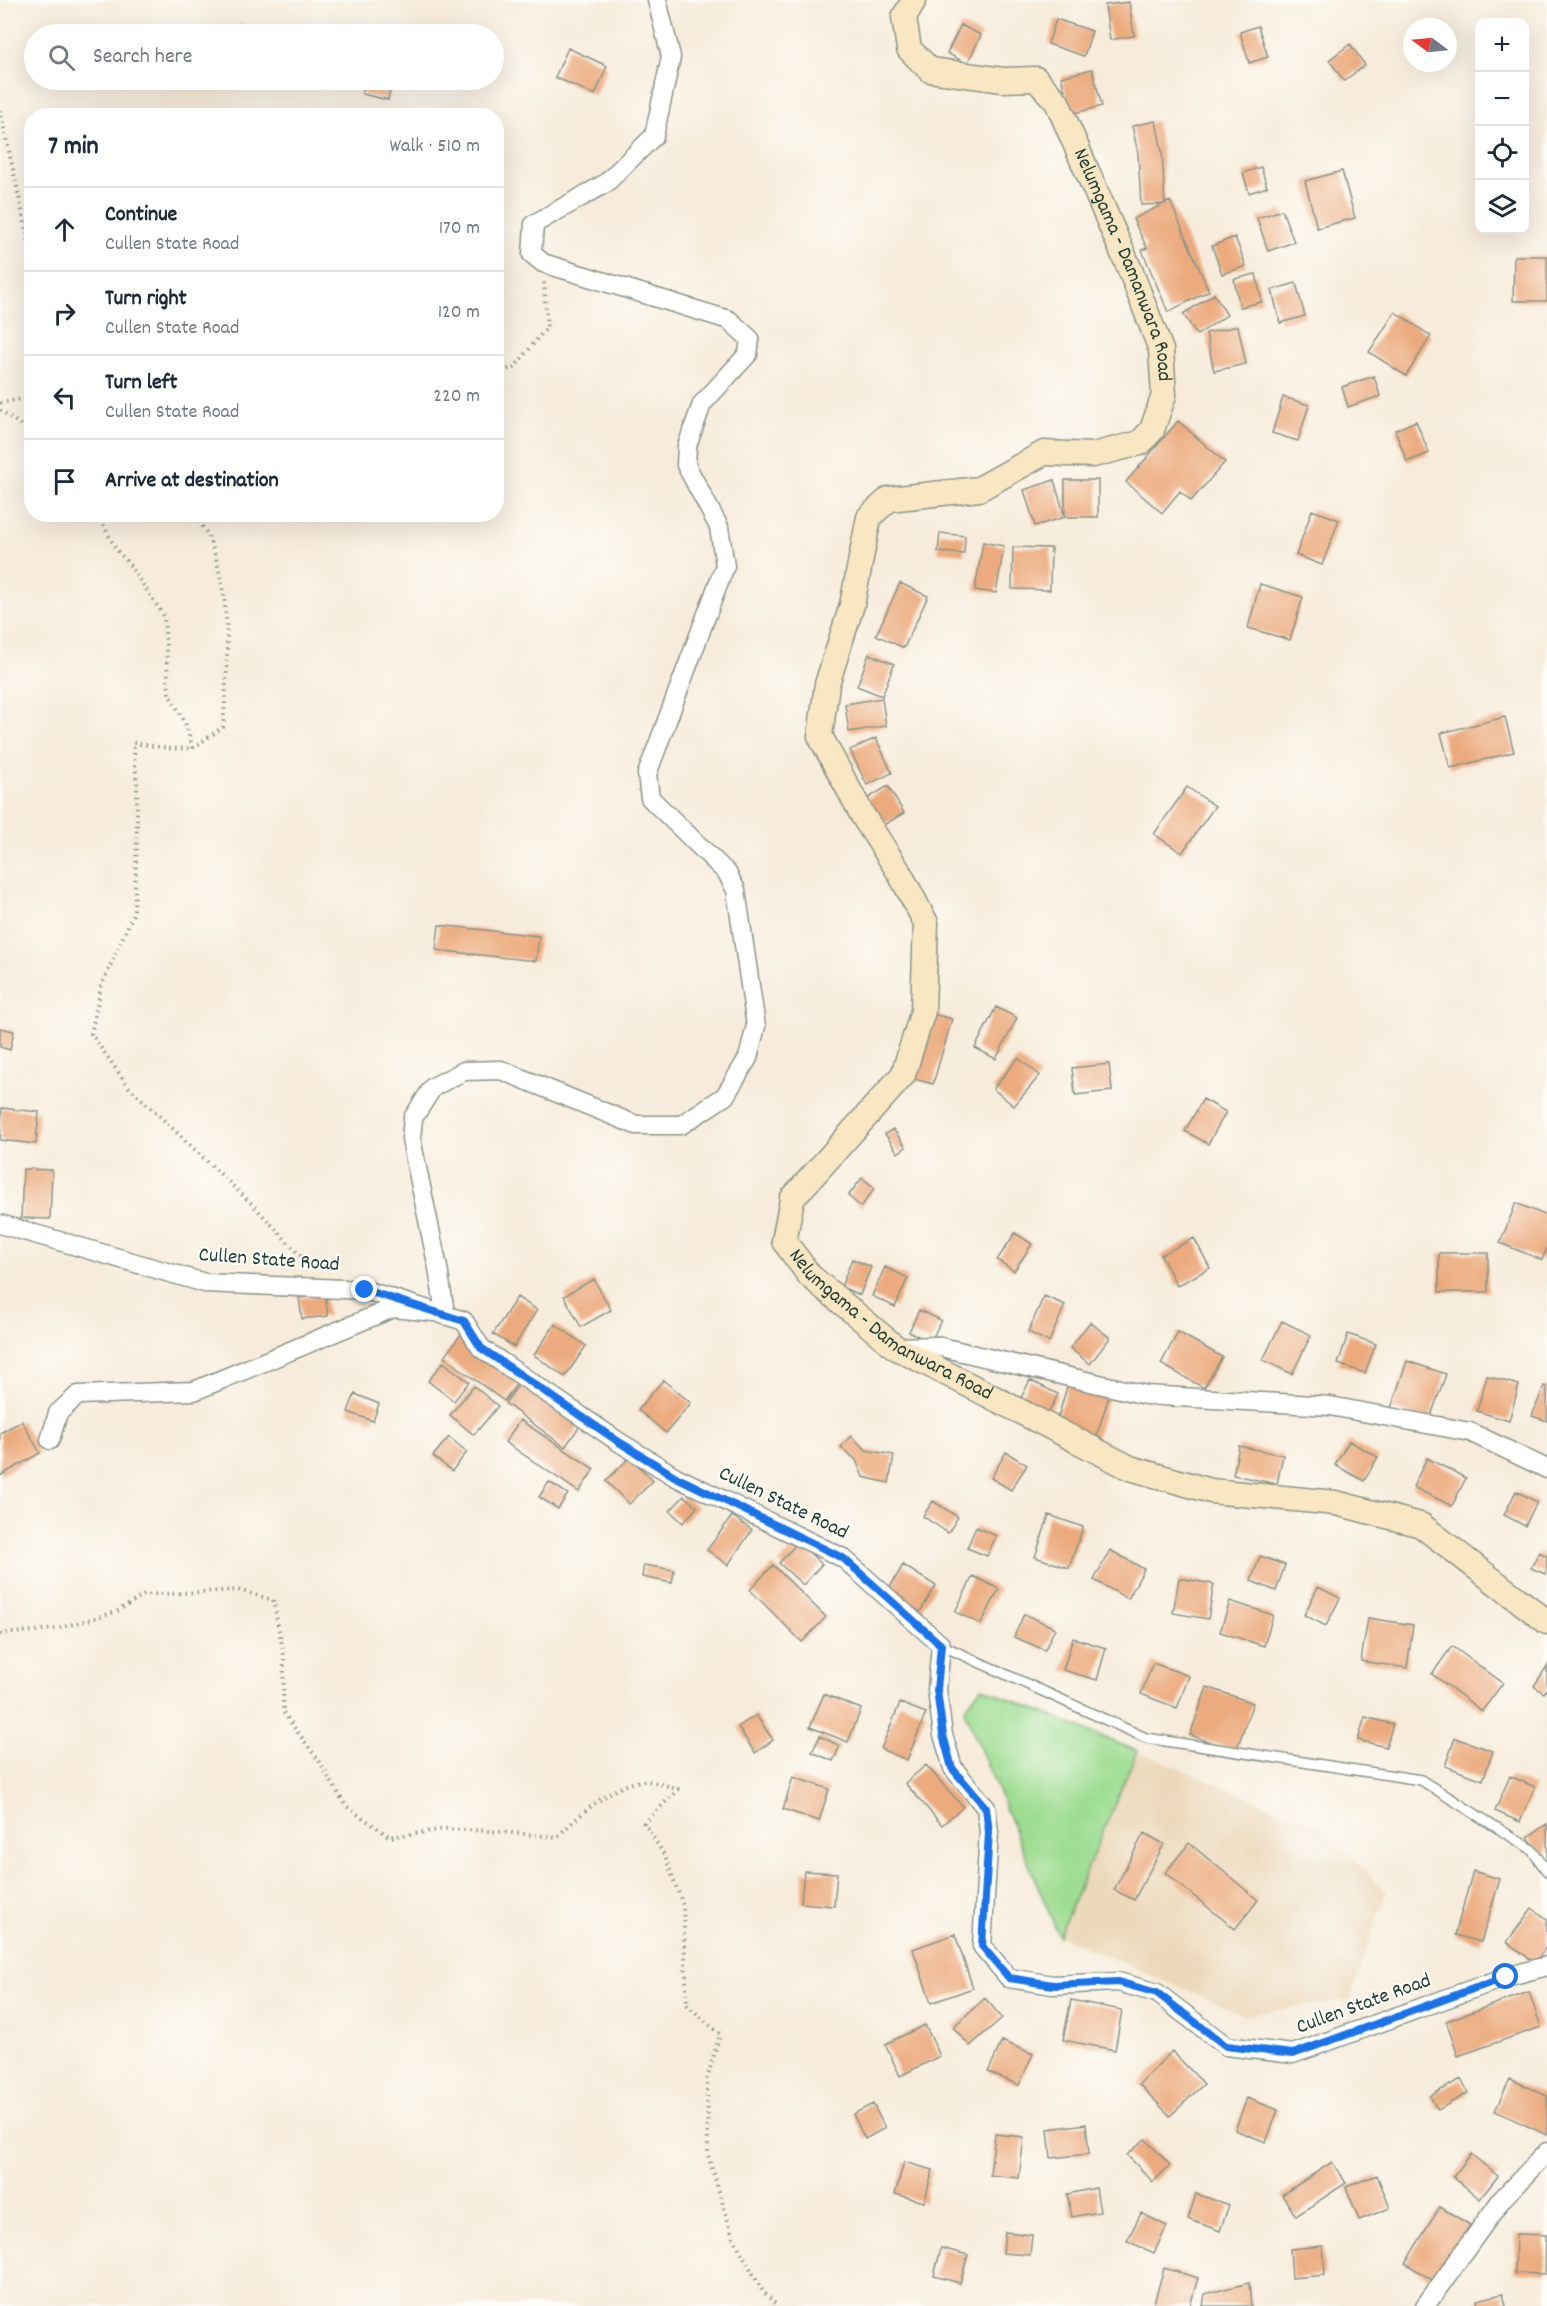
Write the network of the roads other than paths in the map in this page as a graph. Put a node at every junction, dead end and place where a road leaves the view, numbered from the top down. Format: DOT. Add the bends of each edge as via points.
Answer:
graph roads {
  1 [pos="657,0"];
  2 [pos="914,0"];
  3 [pos="0,1224"];
  4 [pos="445,1313"];
  5 [pos="895,1347"];
  6 [pos="50,1440"];
  7 [pos="1547,1469"];
  8 [pos="1547,1622"];
  9 [pos="941,1645"];
  10 [pos="1547,1871"];
  11 [pos="1547,1966"];
  12 [pos="1547,2152"];
  13 [pos="1425,2306"];
  1 -- 4 [label="street" via="671,57 654,136 606,183 534,224 532,254 543,263 729,320 750,339 748,354 702,404 687,446 686,465 719,527 725,566 647,774 650,798 727,873 736,890 756,1026 748,1058 725,1096 681,1125 636,1125 501,1070 464,1071 433,1087 413,1118 411,1139"];
  2 -- 5 [label="street, Nelumgama - Damanwara Road" via="904,17 909,49 930,70 1003,80 1036,79 1057,102 1161,350 1164,396 1152,430 1140,443 1092,455 1044,453 979,489 889,499 869,517 852,605 827,684 820,736 926,923 923,1011 903,1075 792,1199 784,1241 810,1276"];
  3 -- 4 [label="street, Cullen State Road" via="205,1284 365,1290"];
  4 -- 6 [label="street" via="393,1308 194,1391 78,1395 58,1413"];
  4 -- 9 [label="street, Cullen State Road" via="464,1321 481,1348 628,1448 676,1477 843,1558"];
  5 -- 7 [label="street" via="937,1346 1146,1395 1330,1406 1458,1429"];
  5 -- 8 [label="street, Nelumgama - Damanwara Road" via="1130,1468 1211,1491 1336,1503 1421,1525"];
  9 -- 10 [label="lane" via="1146,1738 1421,1780 1531,1848"];
  9 -- 11 [label="street, Cullen State Road" via="937,1690 952,1768 986,1808 989,1832 982,1946 1009,1978 1053,1985 1118,1982 1157,1993 1226,2046 1293,2054 1506,1977"];
  12 -- 13 [label="street" via="1502,2199"];
}
